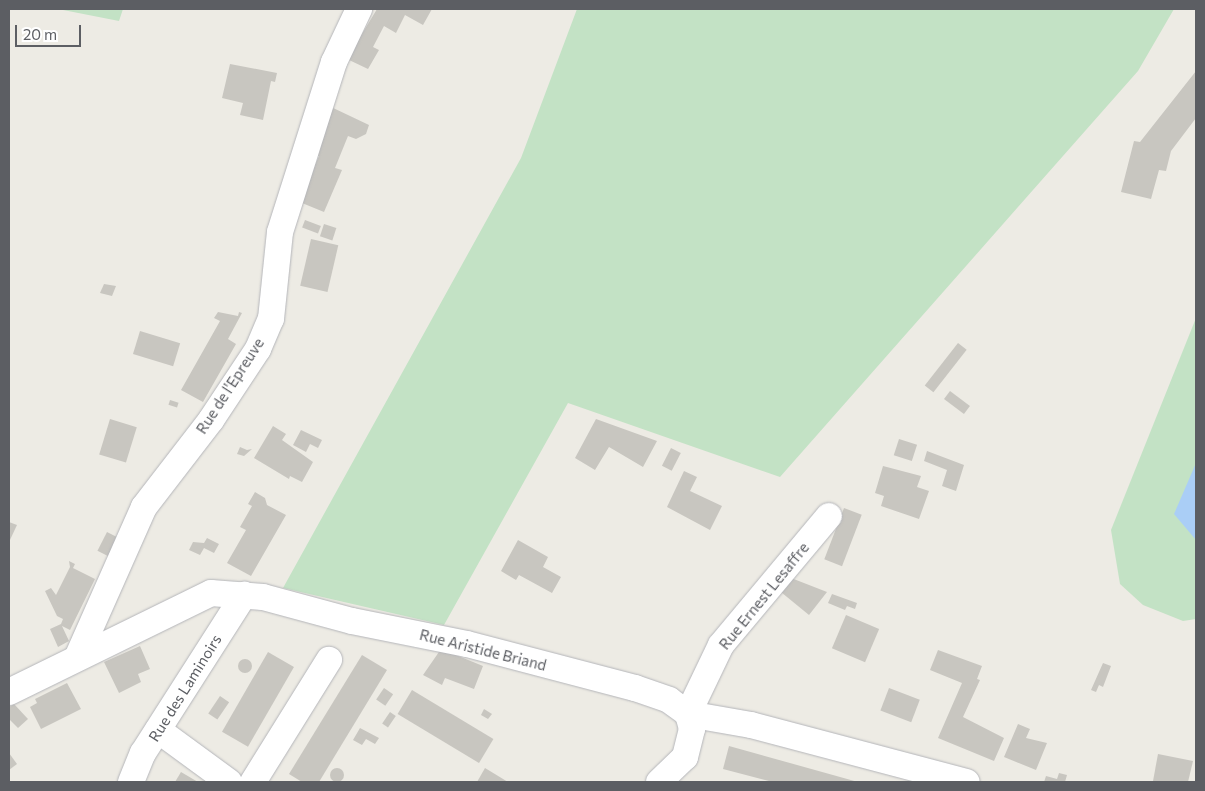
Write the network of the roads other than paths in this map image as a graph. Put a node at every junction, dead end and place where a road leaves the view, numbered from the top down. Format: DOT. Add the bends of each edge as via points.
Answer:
graph roads {
  1 [pos="359,9"];
  2 [pos="830,516"];
  3 [pos="244,595"];
  4 [pos="77,658"];
  5 [pos="329,660"];
  6 [pos="9,692"];
  7 [pos="688,714"];
  8 [pos="158,730"];
  9 [pos="130,782"];
  10 [pos="228,782"];
  11 [pos="252,782"];
  12 [pos="659,782"];
  13 [pos="967,782"];
  1 -- 4 [label="street, Rue de l'Epreuve" via="334,62 280,232 267,326 258,349 211,420 144,507"];
  2 -- 7 [label="street, Rue Ernest Lesaffre" via="721,645"];
  3 -- 4 [label="street, Rue Aristide Briand" via="210,593"];
  3 -- 7 [label="street, Rue Aristide Briand" via="467,644 635,688 669,700"];
  3 -- 8 [label="street, Rue des Laminoirs"];
  4 -- 6 [label="street, Rue Aristide Briand"];
  5 -- 11 [label="street"];
  7 -- 12 [label="street, Rue Ernest Lesaffre" via="692,729 685,757"];
  7 -- 13 [label="street, Rue Aristide Briand" via="752,725"];
  8 -- 9 [label="street, Rue des Laminoirs"];
  8 -- 10 [label="street"];
}
